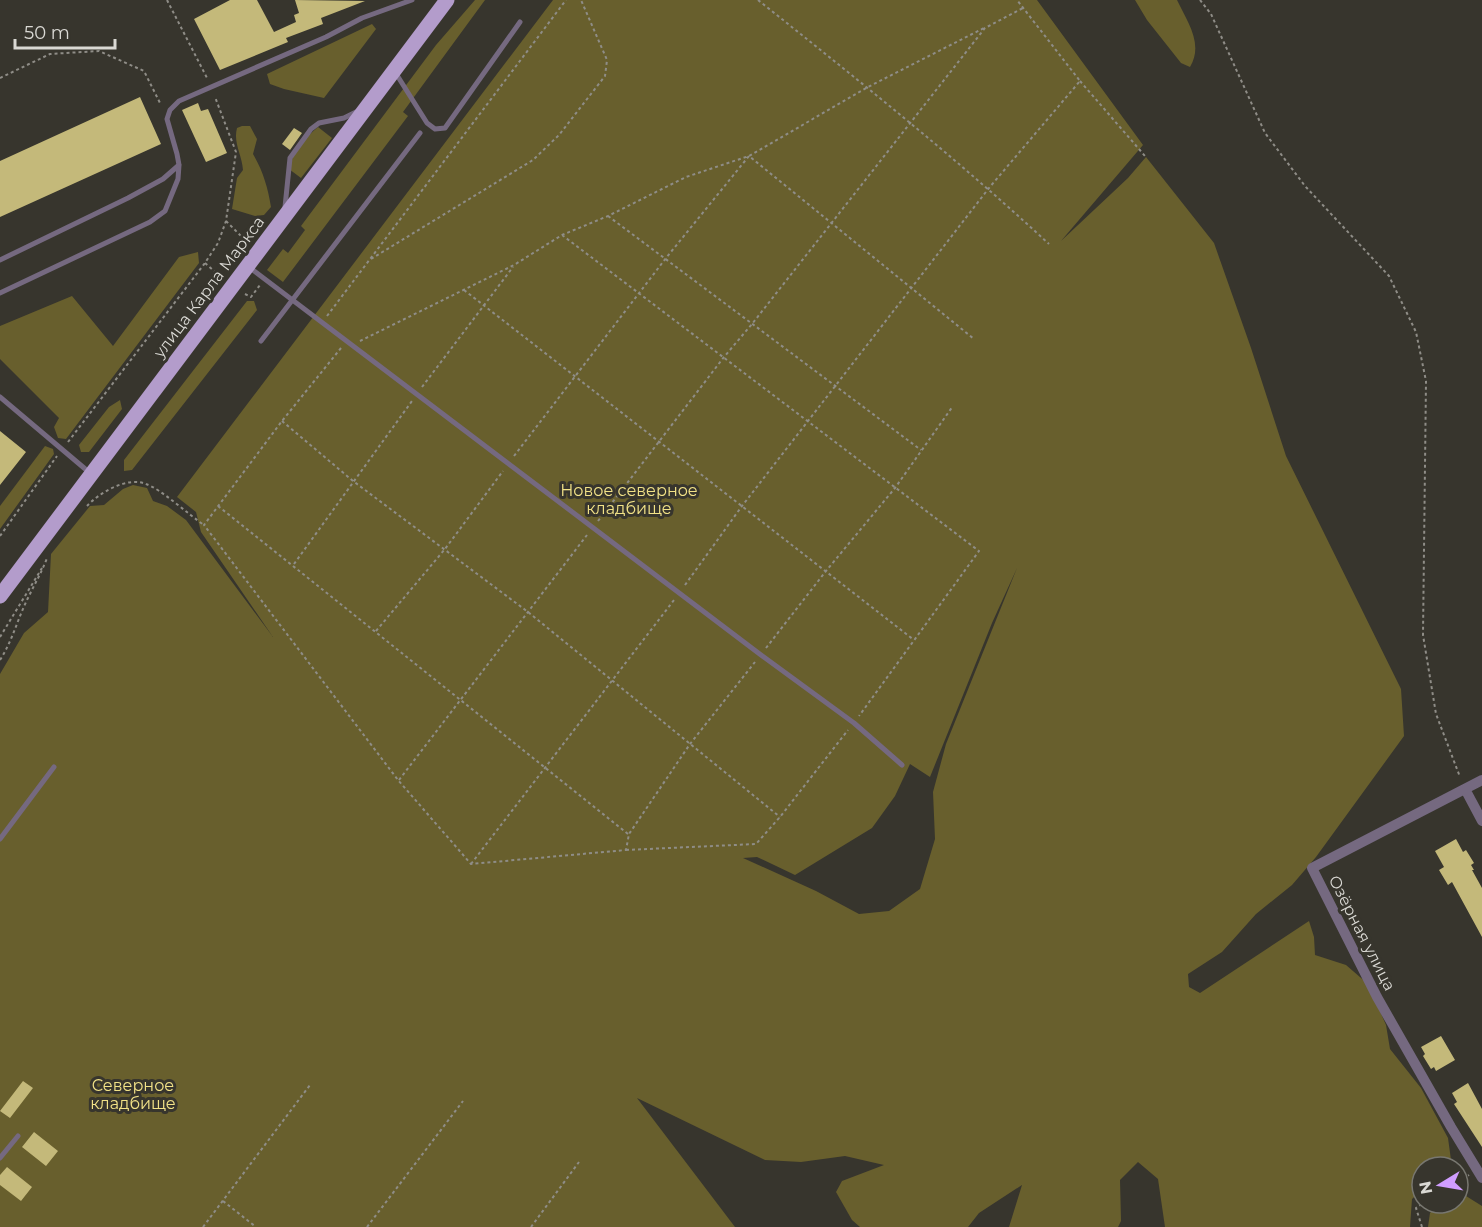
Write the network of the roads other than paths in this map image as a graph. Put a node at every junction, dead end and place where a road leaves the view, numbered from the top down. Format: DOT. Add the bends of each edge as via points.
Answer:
graph roads {
  1 [pos="412,0"];
  2 [pos="447,0"];
  3 [pos="520,22"];
  4 [pos="394,70"];
  5 [pos="368,105"];
  6 [pos="420,133"];
  7 [pos="179,165"];
  8 [pos="284,218"];
  9 [pos="0,260"];
  10 [pos="247,266"];
  11 [pos="0,293"];
  12 [pos="294,301"];
  13 [pos="261,341"];
  14 [pos="0,396"];
  15 [pos="91,474"];
  16 [pos="0,596"];
  17 [pos="902,765"];
  18 [pos="54,767"];
  19 [pos="1482,780"];
  20 [pos="1465,789"];
  21 [pos="1482,821"];
  22 [pos="0,839"];
  23 [pos="18,1136"];
  24 [pos="0,1158"];
  25 [pos="1482,1178"];
  1 -- 7 [label="lane" via="362,18 179,101 167,119"];
  2 -- 4 [label="main road, улица Карла Маркса"];
  3 -- 4 [label="lane" via="445,128 435,129 427,123"];
  4 -- 5 [label="main road, улица Карла Маркса"];
  5 -- 8 [label="main road, улица Карла Маркса"];
  5 -- 8 [label="lane" via="310,129 290,158"];
  6 -- 12 [label="lane"];
  7 -- 9 [label="lane" via="137,193"];
  7 -- 11 [label="lane" via="165,211 150,222"];
  8 -- 10 [label="main road, улица Карла Маркса"];
  10 -- 12 [label="lane"];
  10 -- 15 [label="main road, улица Карла Маркса"];
  12 -- 13 [label="lane"];
  12 -- 17 [label="lane" via="854,723"];
  14 -- 15 [label="lane"];
  15 -- 16 [label="main road, улица Карла Маркса"];
  18 -- 22 [label="lane"];
  19 -- 20 [label="street, Озёрная улица"];
  20 -- 21 [label="street"];
  20 -- 25 [label="street, Озёрная улица" via="1312,868 1377,997"];
  23 -- 24 [label="lane"];
}
